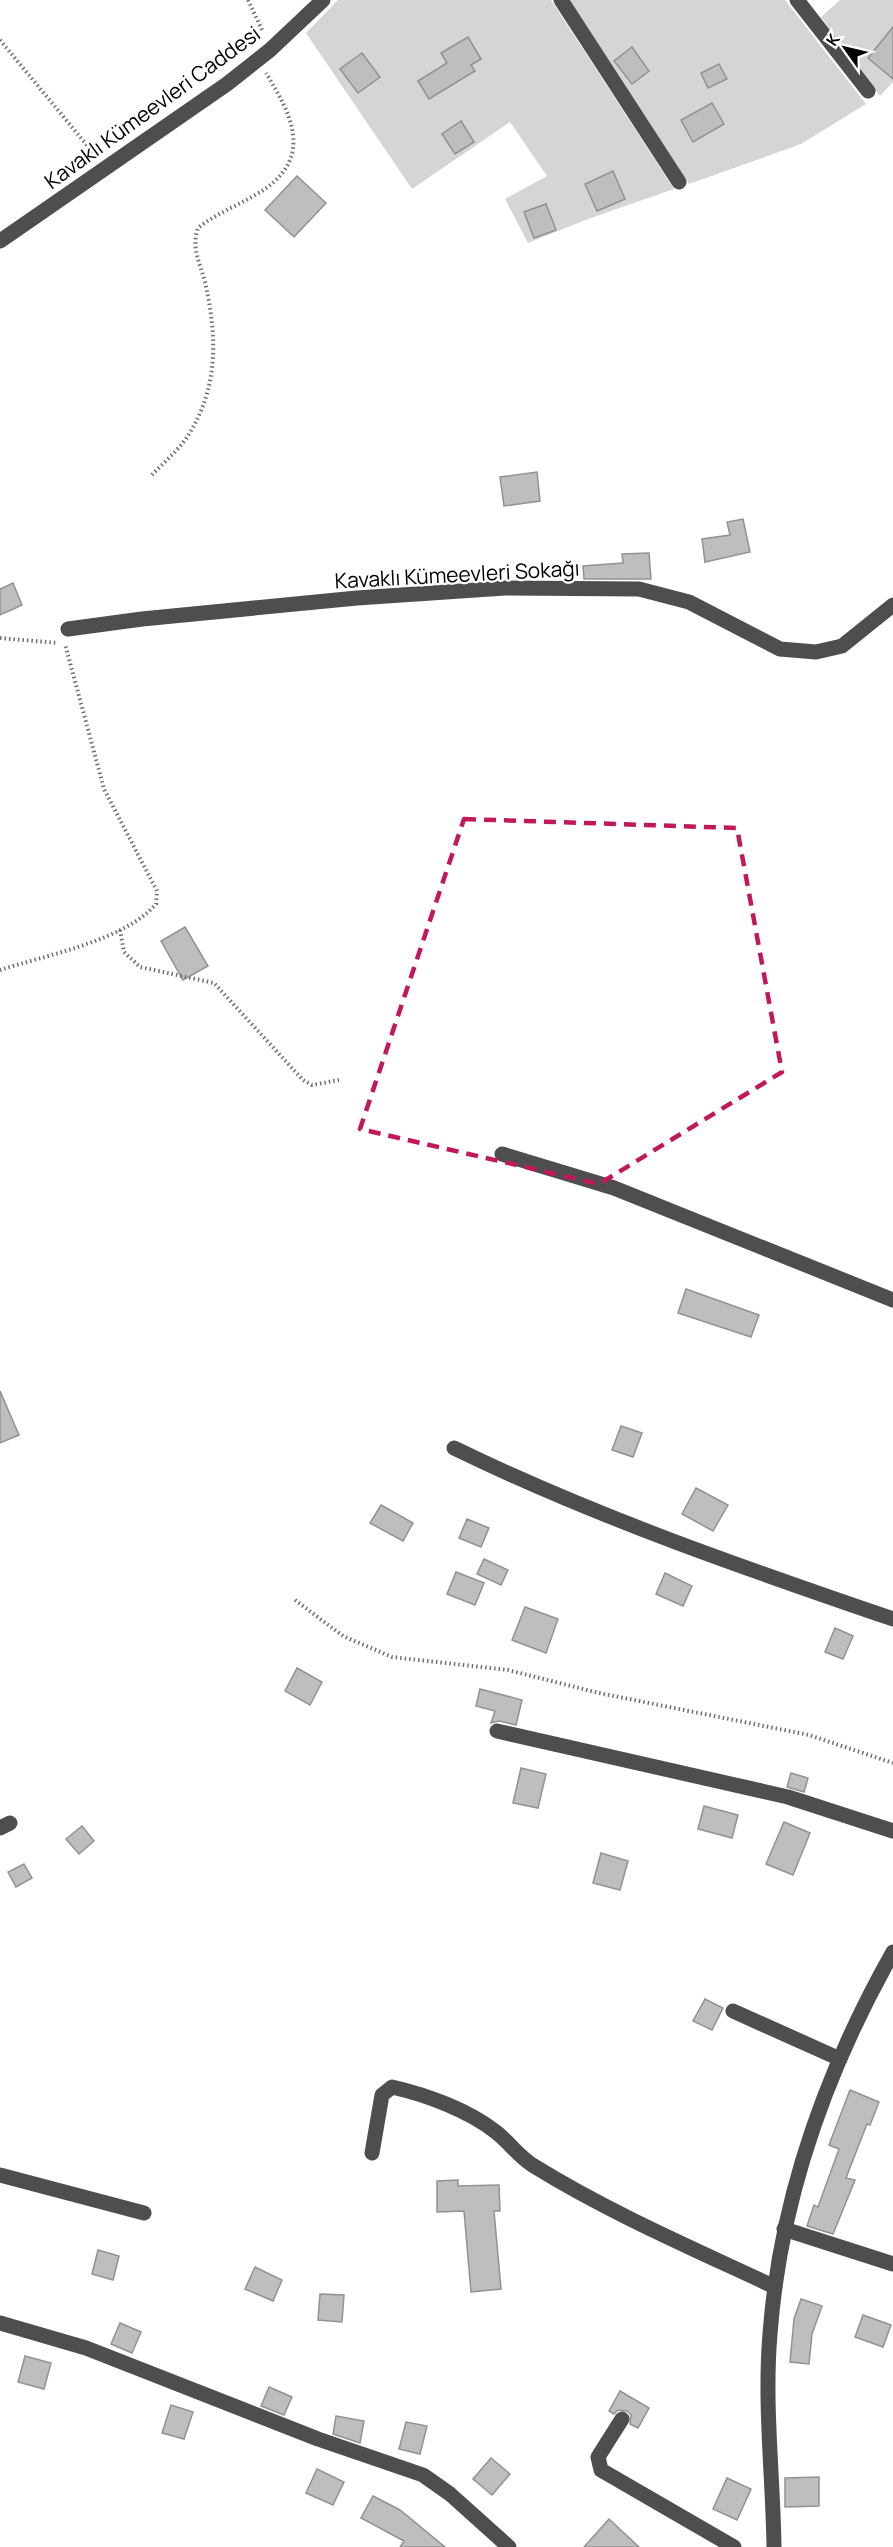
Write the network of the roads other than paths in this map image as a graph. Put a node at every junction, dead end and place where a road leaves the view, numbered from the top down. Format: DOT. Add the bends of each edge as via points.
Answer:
graph roads {
  1 [pos="323,0"];
  2 [pos="561,0"];
  3 [pos="797,0"];
  4 [pos="868,91"];
  5 [pos="679,182"];
  6 [pos="0,241"];
  7 [pos="893,605"];
  8 [pos="68,629"];
  9 [pos="502,1154"];
  10 [pos="893,1300"];
  11 [pos="454,1448"];
  12 [pos="893,1619"];
  13 [pos="497,1731"];
  14 [pos="893,1831"];
  15 [pos="893,1952"];
  16 [pos="733,2011"];
  17 [pos="840,2059"];
  18 [pos="372,2153"];
  19 [pos="0,2175"];
  20 [pos="144,2213"];
  21 [pos="784,2229"];
  22 [pos="893,2264"];
  23 [pos="775,2287"];
  24 [pos="0,2323"];
  25 [pos="622,2420"];
  26 [pos="509,2547"];
  27 [pos="734,2547"];
  28 [pos="774,2547"];
  1 -- 6 [label="street, Kavaklı Kümeevleri Caddesi" via="257,60"];
  2 -- 5 [label="street"];
  3 -- 4 [label="street"];
  7 -- 8 [label="street, Kavaklı Kümeevleri Sokağı" via="842,646 816,652 780,649 674,597 621,588 505,588 357,598"];
  9 -- 10 [label="street" via="614,1188"];
  11 -- 12 [label="street" via="698,1552"];
  13 -- 14 [label="street" via="788,1797"];
  15 -- 17 [label="street"];
  16 -- 17 [label="street"];
  17 -- 21 [label="street" via="804,2153"];
  18 -- 23 [label="street" via="382,2095 392,2087 408,2091 484,2124 523,2158 555,2178"];
  19 -- 20 [label="street"];
  21 -- 22 [label="street"];
  21 -- 23 [label="street"];
  23 -- 28 [label="street" via="768,2370"];
  24 -- 26 [label="street" via="86,2348 307,2435 423,2475"];
  25 -- 27 [label="street" via="598,2457 601,2470"];
}
